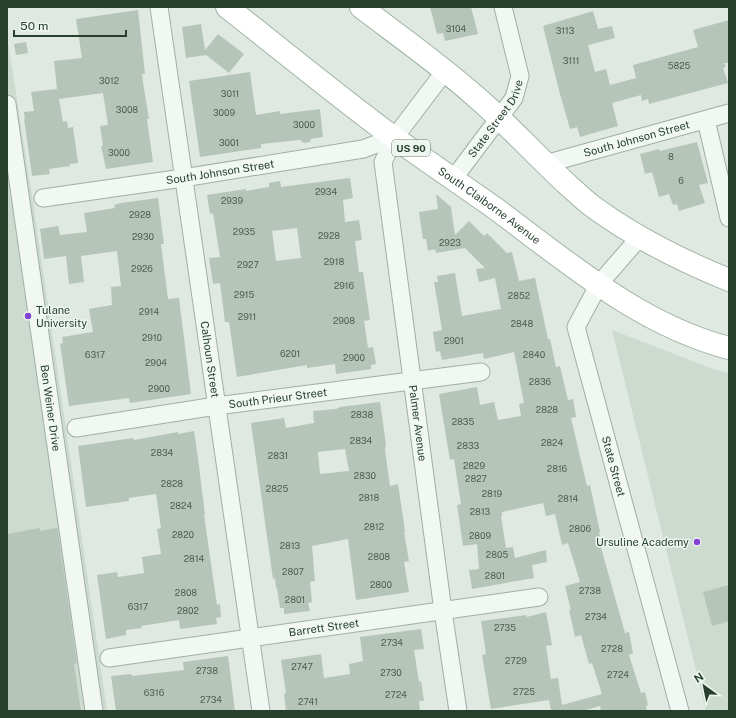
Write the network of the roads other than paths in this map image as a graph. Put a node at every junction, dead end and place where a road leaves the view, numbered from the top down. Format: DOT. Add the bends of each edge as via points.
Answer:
graph roads {
  1 [pos="159,7"];
  2 [pos="227,7"];
  3 [pos="361,7"];
  4 [pos="503,7"];
  5 [pos="445,71"];
  6 [pos="7,104"];
  7 [pos="729,114"];
  8 [pos="500,118"];
  9 [pos="706,120"];
  10 [pos="395,137"];
  11 [pos="545,164"];
  12 [pos="183,178"];
  13 [pos="454,178"];
  14 [pos="43,198"];
  15 [pos="729,218"];
  16 [pos="639,238"];
  17 [pos="729,280"];
  18 [pos="599,284"];
  19 [pos="729,348"];
  20 [pos="481,372"];
  21 [pos="412,381"];
  22 [pos="216,406"];
  23 [pos="76,428"];
  24 [pos="539,597"];
  25 [pos="443,610"];
  26 [pos="250,637"];
  27 [pos="109,658"];
  28 [pos="94,711"];
  29 [pos="261,711"];
  30 [pos="458,711"];
  31 [pos="680,711"];
  1 -- 12 [label="street, Calhoun Street"];
  2 -- 10 [label="main road, South Claiborne Avenue / US 90"];
  3 -- 5 [label="main road"];
  4 -- 8 [label="street, State Street Drive" via="520,76 514,98"];
  5 -- 8 [label="main road"];
  5 -- 10 [label="street, Palmer Avenue"];
  6 -- 28 [label="street, Ben Weiner Drive"];
  7 -- 9 [label="street, South Johnson Street"];
  8 -- 11 [label="main road"];
  8 -- 13 [label="street, State Street Drive"];
  9 -- 11 [label="street, South Johnson Street"];
  9 -- 15 [label="street"];
  10 -- 12 [label="street, South Johnson Street" via="363,149"];
  10 -- 13 [label="main road, South Claiborne Avenue / US 90"];
  10 -- 21 [label="street, Palmer Avenue" via="383,162"];
  11 -- 16 [label="main road" via="591,205"];
  12 -- 14 [label="street, South Johnson Street"];
  12 -- 22 [label="street, Calhoun Street"];
  13 -- 18 [label="main road, South Claiborne Avenue / US 90"];
  16 -- 17 [label="main road"];
  16 -- 18 [label="street, State Street"];
  18 -- 19 [label="main road, South Claiborne Avenue / US 90" via="642,313 676,330"];
  18 -- 31 [label="street, State Street" via="576,327"];
  20 -- 21 [label="street, South Prieur Street"];
  21 -- 22 [label="street, South Prieur Street"];
  21 -- 25 [label="street, Palmer Avenue"];
  22 -- 23 [label="street, South Prieur Street"];
  22 -- 26 [label="street, Calhoun Street"];
  24 -- 25 [label="street, Barrett Street"];
  25 -- 26 [label="street, Barrett Street"];
  25 -- 30 [label="street, Palmer Avenue"];
  26 -- 27 [label="street, Barrett Street"];
  26 -- 29 [label="street, Calhoun Street"];
}
